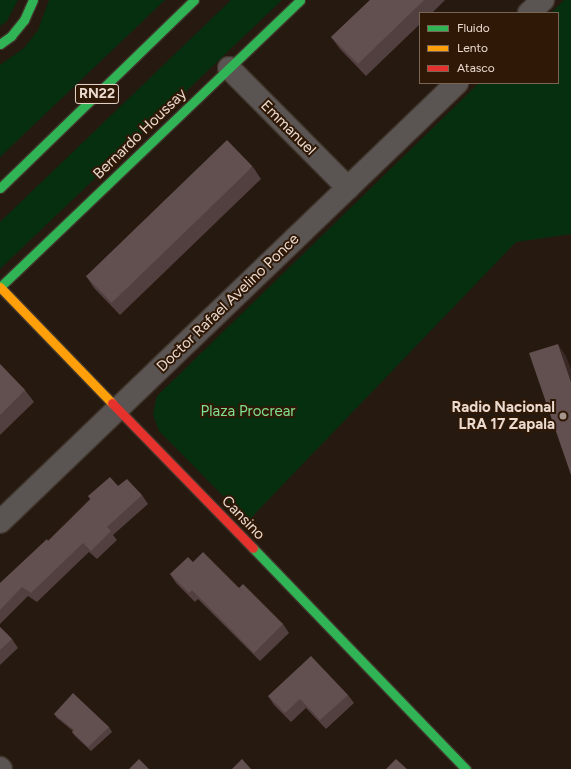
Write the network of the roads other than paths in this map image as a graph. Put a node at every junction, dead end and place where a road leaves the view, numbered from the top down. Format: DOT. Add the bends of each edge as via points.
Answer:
graph roads {
  1 [pos="33,0"];
  2 [pos="194,0"];
  3 [pos="300,0"];
  4 [pos="543,0"];
  5 [pos="530,12"];
  6 [pos="0,44"];
  7 [pos="229,68"];
  8 [pos="456,84"];
  9 [pos="0,188"];
  10 [pos="348,188"];
  11 [pos="0,287"];
  12 [pos="118,409"];
  13 [pos="0,522"];
  14 [pos="466,769"];
  1 -- 6 [label="street" via="24,20 11,36"];
  2 -- 9 [label="street, RN22"];
  3 -- 7 [label="street, Bernardo Houssay"];
  4 -- 5 [label="street"];
  7 -- 10 [label="street, Emmanuel"];
  7 -- 11 [label="street, Bernardo Houssay"];
  8 -- 10 [label="street, Doctor Rafael Avelino Ponce"];
  10 -- 12 [label="street, Doctor Rafael Avelino Ponce"];
  11 -- 12 [label="street, Cansino"];
  12 -- 13 [label="street, Doctor Rafael Avelino Ponce"];
  12 -- 14 [label="street, Cansino"];
}
